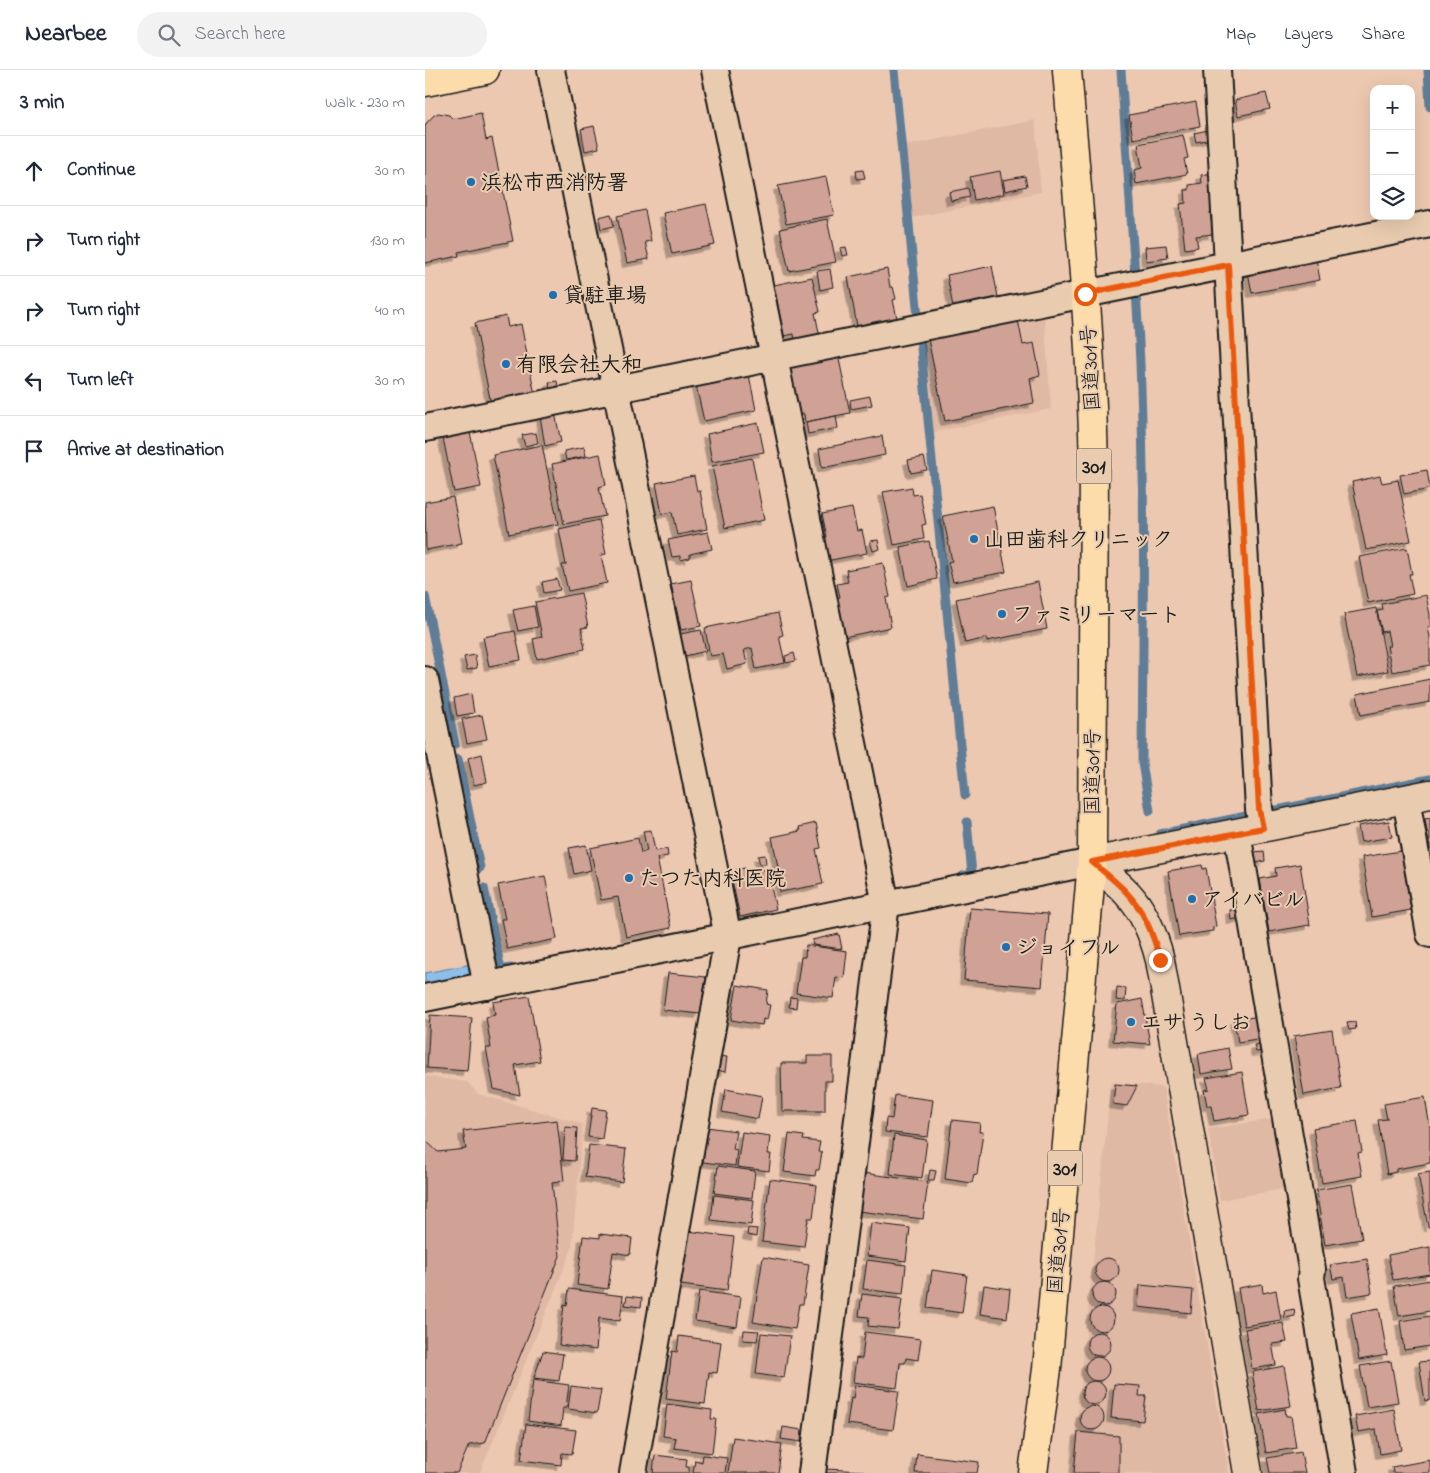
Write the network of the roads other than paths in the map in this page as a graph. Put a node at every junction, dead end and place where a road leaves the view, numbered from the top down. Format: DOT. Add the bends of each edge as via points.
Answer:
graph roads {
  1 [pos="485,70"];
  2 [pos="551,70"];
  3 [pos="715,70"];
  4 [pos="1067,70"];
  5 [pos="1217,70"];
  6 [pos="425,82"];
  7 [pos="1430,224"];
  8 [pos="1228,265"];
  9 [pos="1085,294"];
  10 [pos="774,357"];
  11 [pos="615,389"];
  12 [pos="425,428"];
  13 [pos="425,680"];
  14 [pos="1418,796"];
  15 [pos="1250,830"];
  16 [pos="1092,862"];
  17 [pos="886,904"];
  18 [pos="1430,934"];
  19 [pos="728,937"];
  20 [pos="487,986"];
  21 [pos="425,998"];
  22 [pos="633,1473"];
  23 [pos="812,1473"];
  24 [pos="1033,1473"];
  25 [pos="1248,1473"];
  26 [pos="1344,1473"];
  1 -- 6 [label="main road"];
  2 -- 11 [label="street"];
  3 -- 10 [label="street"];
  4 -- 9 [label="main road, 国道301号 / 301"];
  5 -- 8 [label="street"];
  7 -- 8 [label="street"];
  8 -- 9 [label="street"];
  8 -- 15 [label="street" via="1259,809"];
  9 -- 10 [label="street"];
  9 -- 16 [label="main road, 国道301号 / 301" via="1094,466"];
  10 -- 11 [label="street"];
  10 -- 17 [label="street"];
  11 -- 12 [label="street"];
  11 -- 19 [label="street"];
  13 -- 20 [label="street"];
  14 -- 15 [label="street"];
  14 -- 18 [label="street"];
  15 -- 16 [label="street"];
  15 -- 26 [label="street" via="1311,1278"];
  16 -- 17 [label="street"];
  16 -- 24 [label="main road, 国道301号 / 301" via="1047,1369"];
  16 -- 25 [label="street" via="1128,894 1154,936"];
  17 -- 19 [label="street"];
  17 -- 23 [label="street"];
  19 -- 20 [label="street"];
  19 -- 22 [label="street"];
  20 -- 21 [label="street"];
}
